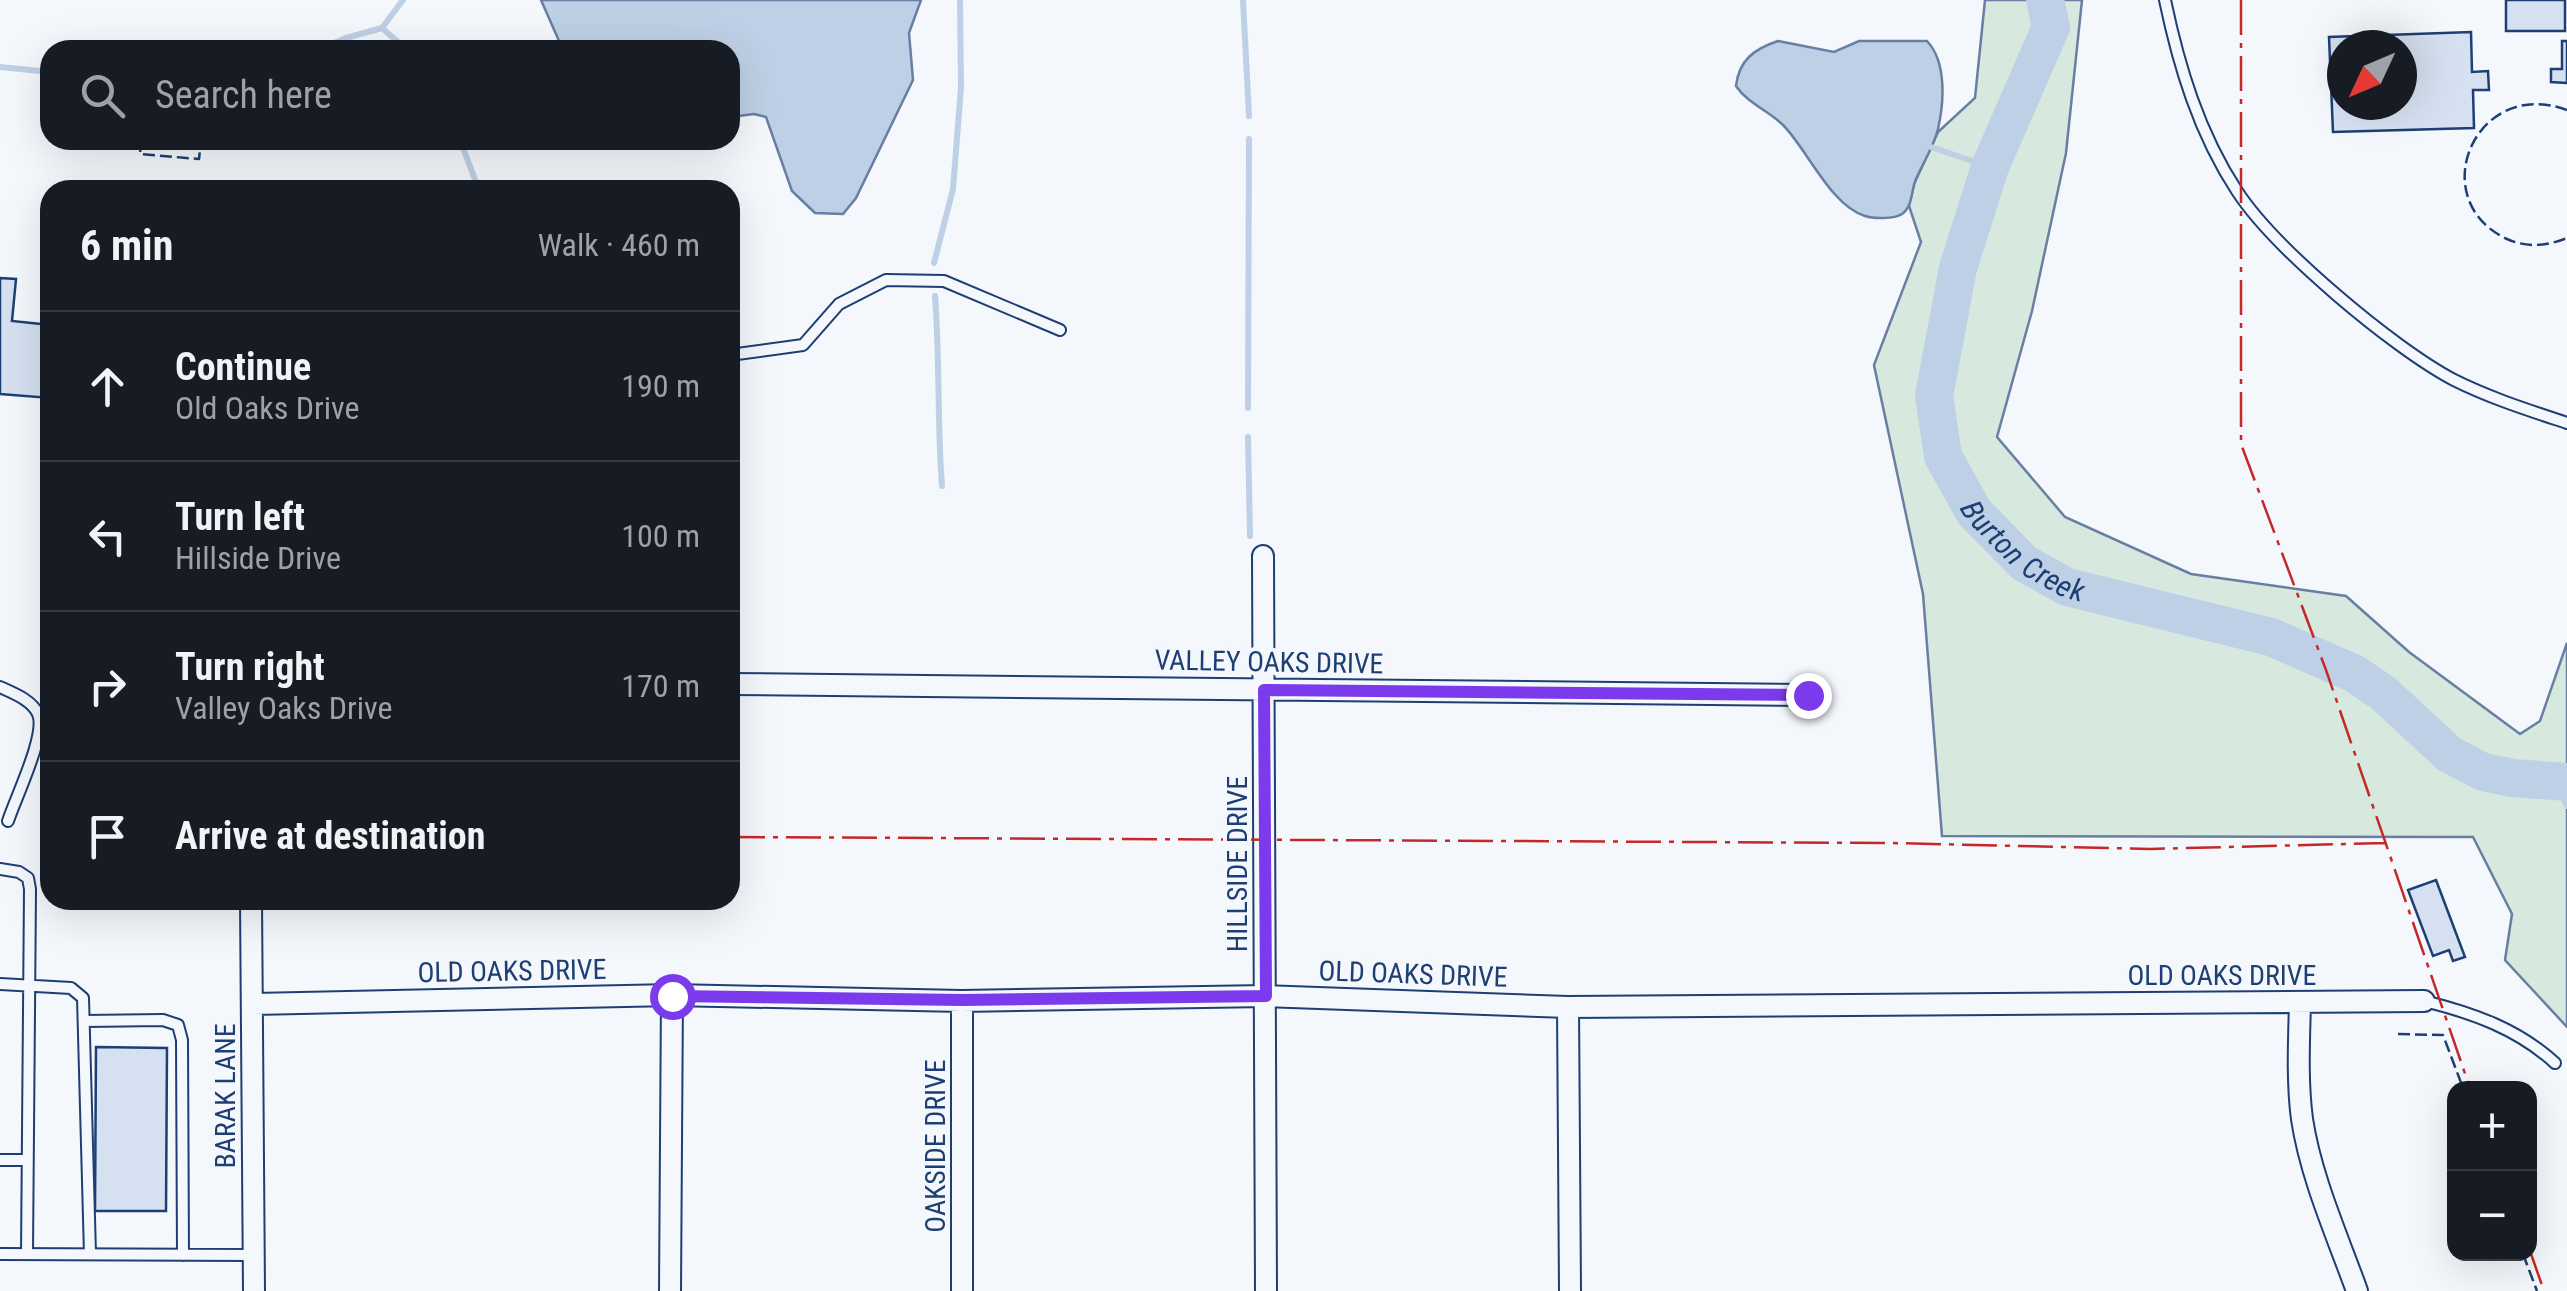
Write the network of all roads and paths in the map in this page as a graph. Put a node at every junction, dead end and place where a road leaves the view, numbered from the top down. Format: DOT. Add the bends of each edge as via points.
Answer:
graph roads {
  1 [pos="2165,0"];
  2 [pos="1060,330"];
  3 [pos="740,354"];
  4 [pos="2567,423"];
  5 [pos="1263,556"];
  6 [pos="740,684"];
  7 [pos="0,687"];
  8 [pos="1264,690"];
  9 [pos="1808,695"];
  10 [pos="8,821"];
  11 [pos="0,868"];
  12 [pos="251,910"];
  13 [pos="0,984"];
  14 [pos="27,984"];
  15 [pos="672,996"];
  16 [pos="1266,996"];
  17 [pos="962,1000"];
  18 [pos="2424,1001"];
  19 [pos="2300,1002"];
  20 [pos="253,1004"];
  21 [pos="1568,1007"];
  22 [pos="86,1020"];
  23 [pos="2556,1064"];
  24 [pos="0,1160"];
  25 [pos="27,1160"];
  26 [pos="0,1254"];
  27 [pos="27,1254"];
  28 [pos="90,1254"];
  29 [pos="183,1254"];
  30 [pos="254,1254"];
  31 [pos="2349,1289"];
  32 [pos="254,1291"];
  33 [pos="670,1291"];
  34 [pos="962,1291"];
  35 [pos="1266,1291"];
  36 [pos="1570,1291"];
  1 -- 4 [label="lane" via="2190,95 2256,217 2347,301 2449,377"];
  2 -- 3 [label="lane" via="944,281 886,280 839,304 803,345"];
  5 -- 8 [label="street, HILLSIDE DRIVE"];
  6 -- 8 [label="street, VALLEY OAKS DRIVE"];
  7 -- 10 [label="lane" via="38,714 40,732"];
  8 -- 9 [label="street, VALLEY OAKS DRIVE"];
  8 -- 16 [label="street, HILLSIDE DRIVE"];
  11 -- 14 [label="lane" via="28,878"];
  12 -- 20 [label="street, BARAK LANE"];
  13 -- 14 [label="lane"];
  14 -- 22 [label="lane" via="71,988 83,998"];
  14 -- 25 [label="lane"];
  15 -- 17 [label="street, OLD OAKS DRIVE"];
  15 -- 20 [label="street, OLD OAKS DRIVE"];
  15 -- 33 [label="street"];
  16 -- 17 [label="street, OLD OAKS DRIVE"];
  16 -- 21 [label="street, OLD OAKS DRIVE"];
  16 -- 35 [label="street, HILLSIDE DRIVE"];
  17 -- 34 [label="street, OAKSIDE DRIVE"];
  18 -- 19 [label="street, OLD OAKS DRIVE"];
  18 -- 23 [label="lane, OLD OAKS DRIVE" via="2486,1020 2532,1042"];
  19 -- 21 [label="street, OLD OAKS DRIVE"];
  19 -- 31 [label="street" via="2302,1121"];
  20 -- 30 [label="street, BARAK LANE"];
  21 -- 36 [label="street"];
  22 -- 28 [label="lane"];
  22 -- 29 [label="lane" via="178,1025"];
  24 -- 25 [label="lane"];
  25 -- 27 [label="lane"];
  26 -- 27 [label="lane"];
  27 -- 28 [label="lane"];
  28 -- 29 [label="lane"];
  29 -- 30 [label="lane"];
  30 -- 32 [label="street, BARAK LANE"];
}
